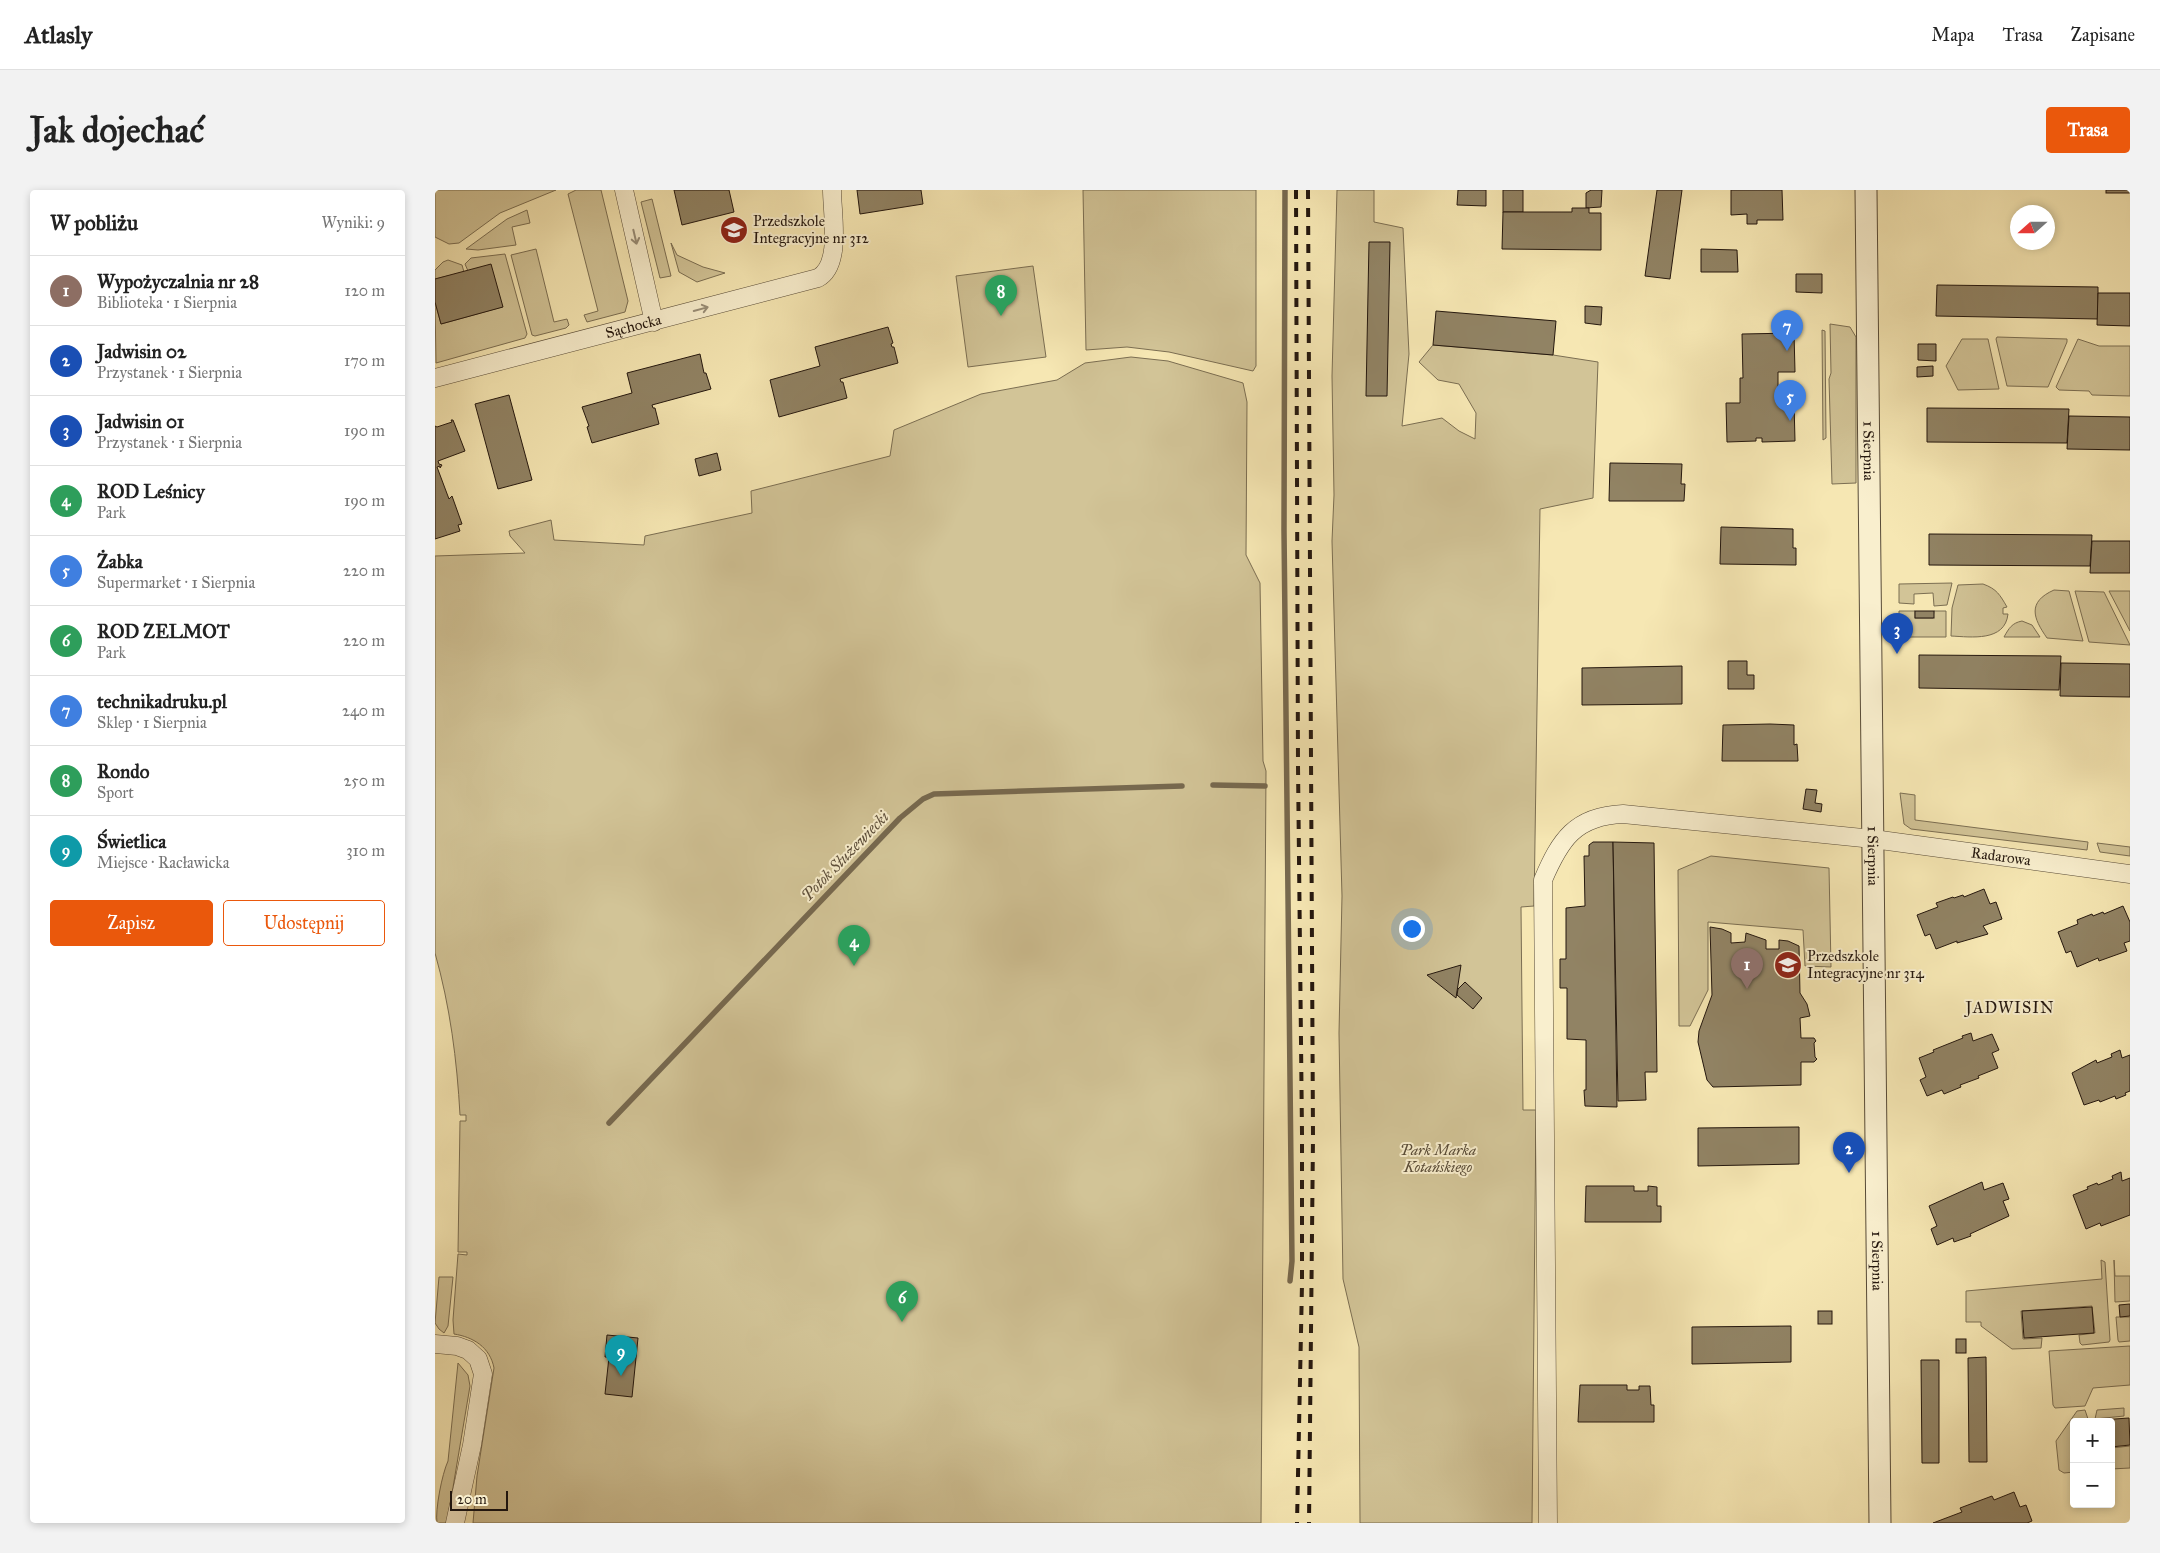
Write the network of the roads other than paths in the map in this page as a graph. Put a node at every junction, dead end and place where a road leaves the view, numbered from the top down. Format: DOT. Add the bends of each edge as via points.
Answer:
graph roads {
  1 [pos="624,190"];
  2 [pos="832,190"];
  3 [pos="1866,190"];
  4 [pos="654,322"];
  5 [pos="435,378"];
  6 [pos="1873,839"];
  7 [pos="2130,874"];
  8 [pos="435,1344"];
  9 [pos="472,1445"];
  10 [pos="455,1523"];
  11 [pos="467,1523"];
  12 [pos="1548,1523"];
  13 [pos="1880,1523"];
  1 -- 4 [label="street, one-way"];
  4 -- 2 [label="street, Sąchocka, one-way" via="818,278 828,270 834,253"];
  3 -- 6 [label="street, 1 Sierpnia"];
  4 -- 5 [label="street, Sąchocka"];
  6 -- 7 [label="street, Radarowa"];
  6 -- 12 [label="street, Radarowa" via="1623,814 1589,820 1561,843 1555,853 1543,880"];
  6 -- 13 [label="street, 1 Sierpnia"];
  8 -- 9 [label="street" via="468,1350 480,1363 482,1388"];
  9 -- 10 [label="street"];
  9 -- 11 [label="street"];
}
